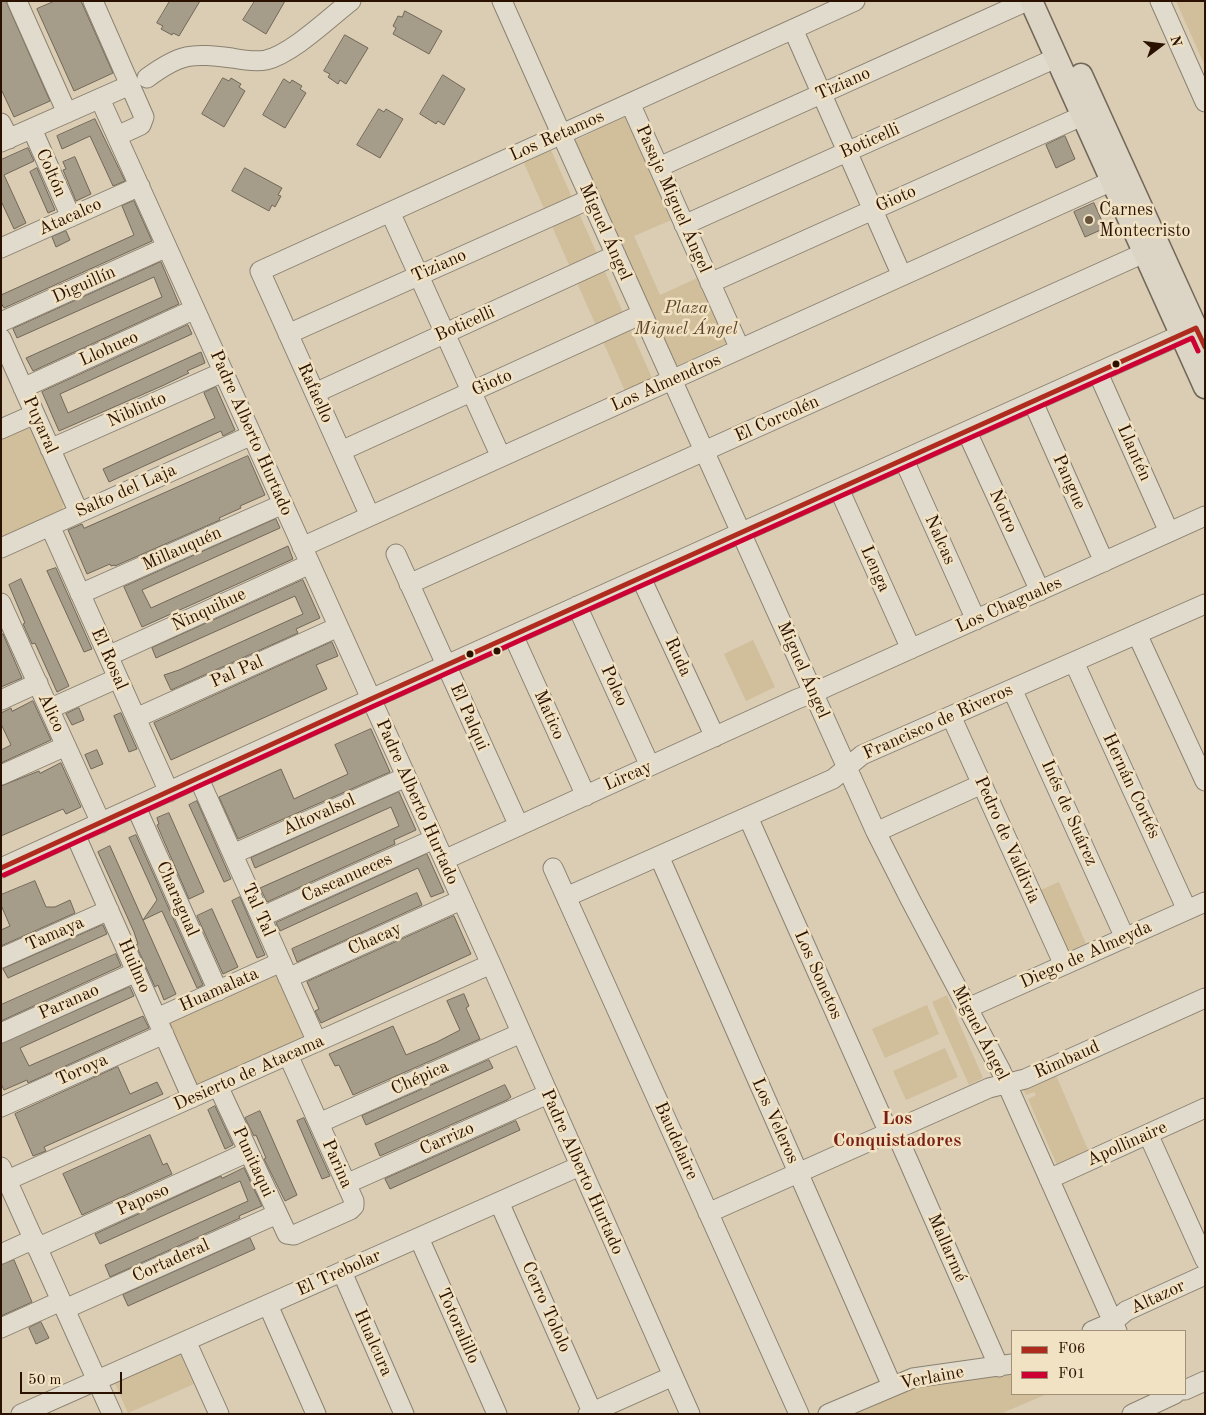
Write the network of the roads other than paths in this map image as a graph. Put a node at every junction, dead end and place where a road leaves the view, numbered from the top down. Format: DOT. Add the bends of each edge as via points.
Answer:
graph roads {
  1 [pos="17,1"];
  2 [pos="93,1"];
  3 [pos="351,1"];
  4 [pos="502,1"];
  5 [pos="855,1"];
  6 [pos="1027,1"];
  7 [pos="1031,1"];
  8 [pos="1048,1"];
  9 [pos="1160,1"];
  10 [pos="792,30"];
  11 [pos="1056,58"];
  12 [pos="139,82"];
  13 [pos="821,94"];
  14 [pos="100,99"];
  15 [pos="1205,102"];
  16 [pos="630,103"];
  17 [pos="67,114"];
  18 [pos="1082,116"];
  19 [pos="32,129"];
  20 [pos="561,134"];
  21 [pos="4,135"];
  22 [pos="117,136"];
  23 [pos="847,152"];
  24 [pos="658,167"];
  25 [pos="1112,181"];
  26 [pos="140,186"];
  27 [pos="590,199"];
  28 [pos="873,210"];
  29 [pos="390,212"];
  30 [pos="71,217"];
  31 [pos="684,225"];
  32 [pos="3,243"];
  33 [pos="167,247"];
  34 [pos="1144,253"];
  35 [pos="616,256"];
  36 [pos="260,271"];
  37 [pos="419,275"];
  38 [pos="902,276"];
  39 [pos="710,283"];
  40 [pos="195,309"];
  41 [pos="642,314"];
  42 [pos="1,322"];
  43 [pos="445,333"];
  44 [pos="288,334"];
  45 [pos="1197,334"];
  46 [pos="1,338"];
  47 [pos="740,350"];
  48 [pos="223,372"];
  49 [pos="1098,373"];
  50 [pos="672,380"];
  51 [pos="1205,386"];
  52 [pos="23,388"];
  53 [pos="471,392"];
  54 [pos="314,393"];
  55 [pos="1033,402"];
  56 [pos="35,414"];
  57 [pos="1,429"];
  58 [pos="967,432"];
  59 [pos="252,435"];
  60 [pos="50,449"];
  61 [pos="341,451"];
  62 [pos="704,451"];
  63 [pos="501,458"];
  64 [pos="904,460"];
  65 [pos="839,489"];
  66 [pos="283,504"];
  67 [pos="79,513"];
  68 [pos="370,516"];
  69 [pos="1205,516"];
  70 [pos="50,526"];
  71 [pos="1170,532"];
  72 [pos="741,533"];
  73 [pos="1,548"];
  74 [pos="396,554"];
  75 [pos="306,555"];
  76 [pos="1104,562"];
  77 [pos="642,578"];
  78 [pos="409,584"];
  79 [pos="1040,591"];
  80 [pos="80,594"];
  81 [pos="1,603"];
  82 [pos="577,606"];
  83 [pos="1203,608"];
  84 [pos="976,620"];
  85 [pos="6,624"];
  86 [pos="338,627"];
  87 [pos="1137,634"];
  88 [pos="513,635"];
  89 [pos="911,649"];
  90 [pos="108,656"];
  91 [pos="1074,662"];
  92 [pos="446,665"];
  93 [pos="118,678"];
  94 [pos="38,683"];
  95 [pos="1012,689"];
  96 [pos="814,693"];
  97 [pos="371,699"];
  98 [pos="1,700"];
  99 [pos="49,709"];
  100 [pos="951,716"];
  101 [pos="136,718"];
  102 [pos="715,737"];
  103 [pos="66,746"];
  104 [pos="650,766"];
  105 [pos="847,768"];
  106 [pos="1,775"];
  107 [pos="406,777"];
  108 [pos="199,779"];
  109 [pos="1205,781"];
  110 [pos="982,784"];
  111 [pos="169,792"];
  112 [pos="586,796"];
  113 [pos="136,807"];
  114 [pos="748,817"];
  115 [pos="101,823"];
  116 [pos="519,826"];
  117 [pos="876,832"];
  118 [pos="75,834"];
  119 [pos="434,839"];
  120 [pos="232,854"];
  121 [pos="658,856"];
  122 [pos="444,860"];
  123 [pos="1,868"];
  124 [pos="554,868"];
  125 [pos="566,897"];
  126 [pos="462,900"];
  127 [pos="1205,902"];
  128 [pos="109,910"];
  129 [pos="1187,910"];
  130 [pos="261,917"];
  131 [pos="1125,938"];
  132 [pos="1,958"];
  133 [pos="491,964"];
  134 [pos="1064,965"];
  135 [pos="285,970"];
  136 [pos="136,972"];
  137 [pos="218,991"];
  138 [pos="1205,998"];
  139 [pos="968,1008"];
  140 [pos="160,1026"];
  141 [pos="1,1033"];
  142 [pos="521,1033"];
  143 [pos="317,1042"];
  144 [pos="288,1055"];
  145 [pos="1006,1083"];
  146 [pos="218,1086"];
  147 [pos="548,1094"];
  148 [pos="192,1098"];
  149 [pos="1,1107"];
  150 [pos="1205,1108"];
  151 [pos="319,1123"];
  152 [pos="891,1131"];
  153 [pos="1148,1134"];
  154 [pos="248,1152"];
  155 [pos="580,1166"];
  156 [pos="798,1172"];
  157 [pos="3,1177"];
  158 [pos="1049,1179"];
  159 [pos="346,1184"];
  160 [pos="499,1202"];
  161 [pos="708,1212"];
  162 [pos="277,1214"];
  163 [pos="289,1235"];
  164 [pos="419,1238"];
  165 [pos="36,1243"];
  166 [pos="1,1254"];
  167 [pos="1205,1260"];
  168 [pos="342,1272"];
  169 [pos="1205,1275"];
  170 [pos="63,1305"];
  171 [pos="268,1305"];
  172 [pos="1115,1327"];
  173 [pos="1,1328"];
  174 [pos="1098,1330"];
  175 [pos="186,1341"];
  176 [pos="1006,1365"];
  177 [pos="673,1376"];
  178 [pos="97,1380"];
  179 [pos="1205,1381"];
  180 [pos="892,1386"];
  181 [pos="1186,1390"];
  182 [pos="1173,1395"];
  183 [pos="1150,1404"];
  184 [pos="591,1413"];
  185 [pos="20,1414"];
  186 [pos="112,1414"];
  187 [pos="219,1414"];
  188 [pos="316,1414"];
  189 [pos="404,1414"];
  190 [pos="497,1414"];
  191 [pos="690,1414"];
  192 [pos="799,1414"];
  193 [pos="828,1414"];
  194 [pos="1132,1414"];
  1 -- 17 [label="street"];
  2 -- 12 [label="street"];
  3 -- 12 [label="street" via="277,57 240,60 190,55 176,59"];
  4 -- 20 [label="street, Miguel Ángel"];
  5 -- 10 [label="street, Los Retamos"];
  6 -- 13 [label="street, Tiziano"];
  7 -- 11 [label="main road"];
  8 -- 45 [label="main road"];
  9 -- 15 [label="street"];
  10 -- 13 [label="street"];
  10 -- 16 [label="street, Los Retamos"];
  11 -- 18 [label="main road"];
  11 -- 23 [label="street, Boticelli"];
  12 -- 14 [label="street"];
  12 -- 22 [label="street" via="144,120"];
  13 -- 23 [label="street"];
  13 -- 24 [label="street, Tiziano"];
  14 -- 17 [label="street"];
  14 -- 22 [label="street, Padre Alberto Hurtado"];
  16 -- 20 [label="street, Los Retamos"];
  16 -- 24 [label="street, Pasaje Miguel Ángel"];
  17 -- 19 [label="street"];
  18 -- 25 [label="main road"];
  18 -- 28 [label="street, Gioto"];
  19 -- 21 [label="street"];
  19 -- 30 [label="street, Coltón"];
  20 -- 27 [label="street, Miguel Ángel"];
  20 -- 29 [label="street, Los Retamos"];
  22 -- 26 [label="street, Padre Alberto Hurtado"];
  23 -- 28 [label="street"];
  23 -- 31 [label="street, Boticelli"];
  24 -- 31 [label="street, Pasaje Miguel Ángel"];
  25 -- 34 [label="main road"];
  25 -- 38 [label="street, Los Almendros"];
  26 -- 30 [label="street, Atacalco"];
  26 -- 33 [label="street, Padre Alberto Hurtado"];
  27 -- 35 [label="street, Miguel Ángel"];
  27 -- 37 [label="street, Tiziano"];
  28 -- 38 [label="street"];
  28 -- 39 [label="street, Gioto"];
  29 -- 36 [label="street, Los Retamos"];
  29 -- 37 [label="street"];
  30 -- 32 [label="street, Atacalco"];
  31 -- 39 [label="street, Pasaje Miguel Ángel"];
  33 -- 40 [label="street, Padre Alberto Hurtado"];
  33 -- 42 [label="street, Diguillín"];
  34 -- 45 [label="main road"];
  34 -- 62 [label="street, El Corcolén"];
  35 -- 41 [label="street, Miguel Ángel"];
  35 -- 43 [label="street, Boticelli"];
  36 -- 44 [label="street, Rafaello"];
  37 -- 43 [label="street"];
  37 -- 44 [label="street, Tiziano"];
  38 -- 47 [label="street, Los Almendros"];
  39 -- 47 [label="street, Pasaje Miguel Ángel"];
  40 -- 48 [label="street, Padre Alberto Hurtado"];
  40 -- 52 [label="street, Llohueo"];
  41 -- 50 [label="street, Miguel Ángel"];
  41 -- 53 [label="street, Gioto"];
  43 -- 53 [label="street"];
  43 -- 54 [label="street, Boticelli"];
  44 -- 54 [label="street, Rafaello"];
  45 -- 49 [label="street"];
  45 -- 51 [label="main road"];
  46 -- 52 [label="street, Puyaral"];
  47 -- 50 [label="street, Los Almendros"];
  48 -- 59 [label="street, Padre Alberto Hurtado"];
  48 -- 60 [label="street, Niblinto"];
  49 -- 55 [label="street"];
  49 -- 71 [label="street, Llantén"];
  50 -- 62 [label="street, Miguel Ángel"];
  50 -- 63 [label="street, Los Almendros"];
  52 -- 56 [label="street, Puyaral"];
  53 -- 61 [label="street, Gioto"];
  53 -- 63 [label="street"];
  54 -- 61 [label="street, Rafaello"];
  55 -- 58 [label="street"];
  55 -- 76 [label="street, Pangue"];
  56 -- 57 [label="street"];
  56 -- 60 [label="street, Puyaral"];
  58 -- 64 [label="street"];
  58 -- 79 [label="street, Notro"];
  59 -- 66 [label="street, Padre Alberto Hurtado"];
  59 -- 67 [label="street, Salto del Laja"];
  60 -- 67 [label="street, Puyaral"];
  61 -- 68 [label="street, Rafaello"];
  62 -- 72 [label="street, Miguel Ángel"];
  62 -- 78 [label="street, El Corcolén"];
  63 -- 68 [label="street, Los Almendros"];
  64 -- 65 [label="street"];
  64 -- 84 [label="street, Nalcas"];
  65 -- 72 [label="street"];
  65 -- 89 [label="street, Lenga"];
  66 -- 75 [label="street, Padre Alberto Hurtado"];
  66 -- 80 [label="street, Millauquén"];
  67 -- 70 [label="street, Salto del Laja"];
  68 -- 75 [label="street, Los Almendros"];
  69 -- 71 [label="street, Los Chaguales"];
  70 -- 73 [label="street, Salto del Laja"];
  70 -- 80 [label="street, El Rosal"];
  71 -- 76 [label="street, Los Chaguales"];
  72 -- 77 [label="street"];
  72 -- 96 [label="street, Miguel Ángel"];
  74 -- 78 [label="street, El Palqui"];
  75 -- 86 [label="street, Padre Alberto Hurtado"];
  75 -- 90 [label="street, Ñinquihue"];
  76 -- 79 [label="street, Los Chaguales"];
  77 -- 82 [label="street"];
  77 -- 102 [label="street, Ruda"];
  78 -- 92 [label="street, El Palqui"];
  79 -- 84 [label="street, Los Chaguales"];
  80 -- 90 [label="street, El Rosal"];
  81 -- 85 [label="street, Alico"];
  82 -- 88 [label="street"];
  82 -- 104 [label="street, Poleo"];
  83 -- 87 [label="street, Francisco de Riveros"];
  84 -- 89 [label="street, Los Chaguales"];
  85 -- 94 [label="street, Alico"];
  86 -- 97 [label="street, Padre Alberto Hurtado"];
  86 -- 101 [label="street, Pal Pal"];
  87 -- 91 [label="street, Francisco de Riveros"];
  87 -- 109 [label="street"];
  88 -- 92 [label="street"];
  88 -- 112 [label="street, Matico"];
  89 -- 96 [label="street, Los Chaguales"];
  90 -- 93 [label="street, El Rosal"];
  91 -- 95 [label="street, Francisco de Riveros"];
  91 -- 129 [label="street, Hernán Cortés"];
  92 -- 97 [label="street"];
  92 -- 116 [label="street, El Palqui"];
  93 -- 99 [label="street"];
  93 -- 101 [label="street, El Rosal"];
  94 -- 98 [label="street"];
  94 -- 99 [label="street, Alico"];
  95 -- 100 [label="street, Francisco de Riveros"];
  95 -- 131 [label="street, Inés de Suárez"];
  96 -- 102 [label="street, Lircay"];
  96 -- 105 [label="street, Miguel Ángel"];
  97 -- 107 [label="street, Padre Alberto Hurtado"];
  97 -- 108 [label="street"];
  99 -- 103 [label="street, Alico"];
  100 -- 105 [label="street, Francisco de Riveros" via="862,755"];
  100 -- 110 [label="street, Pedro de Valdivia"];
  101 -- 111 [label="street, El Rosal"];
  102 -- 104 [label="street, Lircay"];
  103 -- 106 [label="street"];
  103 -- 115 [label="street, Alico"];
  104 -- 112 [label="street, Lircay"];
  105 -- 114 [label="street, Francisco de Riveros" via="833,779"];
  105 -- 117 [label="street, Miguel Ángel"];
  107 -- 119 [label="street, Padre Alberto Hurtado"];
  107 -- 120 [label="street, Altovalsol"];
  108 -- 111 [label="street"];
  108 -- 120 [label="street, Tal Tal"];
  110 -- 117 [label="street"];
  110 -- 134 [label="street, Pedro de Valdivia"];
  111 -- 113 [label="street"];
  112 -- 116 [label="street, Lircay"];
  113 -- 115 [label="street"];
  113 -- 137 [label="street, Charagual"];
  114 -- 121 [label="street, Francisco de Riveros"];
  114 -- 152 [label="street, Los Sonetos" via="884,1122"];
  115 -- 118 [label="street"];
  116 -- 122 [label="street, Lircay"];
  117 -- 139 [label="street, Miguel Ángel"];
  118 -- 123 [label="street"];
  118 -- 128 [label="street, Huilmo"];
  119 -- 122 [label="street, Padre Alberto Hurtado"];
  119 -- 130 [label="street, Cascanueces"];
  120 -- 130 [label="street, Tal Tal"];
  121 -- 125 [label="street, Francisco de Riveros"];
  121 -- 156 [label="street, Los Veleros"];
  122 -- 126 [label="street, Padre Alberto Hurtado"];
  124 -- 125 [label="street, Baudelaire"];
  125 -- 161 [label="street, Baudelaire"];
  126 -- 133 [label="street, Padre Alberto Hurtado"];
  126 -- 135 [label="street, Chacay"];
  127 -- 129 [label="street, Diego de Almeyda"];
  128 -- 132 [label="street, Tamaya"];
  128 -- 136 [label="street, Huilmo"];
  129 -- 131 [label="street, Diego de Almeyda"];
  130 -- 135 [label="street, Tal Tal"];
  131 -- 134 [label="street, Diego de Almeyda"];
  133 -- 142 [label="street, Padre Alberto Hurtado"];
  133 -- 143 [label="street, Desierto de Atacama"];
  134 -- 139 [label="street, Diego de Almeyda"];
  135 -- 137 [label="street, Huamalata"];
  135 -- 143 [label="street, Tal Tal"];
  136 -- 140 [label="street, Huilmo"];
  136 -- 141 [label="street, Paranao"];
  137 -- 140 [label="street, Huamalata"];
  138 -- 145 [label="street, Rimbaud" via="1024,1079"];
  139 -- 145 [label="street, Miguel Ángel"];
  140 -- 148 [label="street, Huilmo"];
  140 -- 149 [label="street, Toroya"];
  142 -- 147 [label="street, Padre Alberto Hurtado"];
  142 -- 151 [label="street, Chépica"];
  143 -- 144 [label="street, Desierto de Atacama"];
  144 -- 146 [label="street, Desierto de Atacama"];
  144 -- 151 [label="street, Parina"];
  145 -- 152 [label="street, Rimbaud"];
  145 -- 158 [label="street, Miguel Ángel"];
  146 -- 148 [label="street, Desierto de Atacama"];
  146 -- 154 [label="street, Punitaqui"];
  147 -- 155 [label="street, Padre Alberto Hurtado"];
  147 -- 159 [label="street, Carrizo"];
  148 -- 157 [label="street, Desierto de Atacama"];
  150 -- 153 [label="street, Apollinaire"];
  151 -- 159 [label="street, Parina"];
  152 -- 156 [label="street, Rimbaud"];
  152 -- 176 [label="street, Mallarmé" via="900,1142"];
  153 -- 158 [label="street, Apollinaire"];
  153 -- 167 [label="street"];
  154 -- 162 [label="street, Punitaqui"];
  154 -- 165 [label="street, Paposo"];
  155 -- 160 [label="street, El Trebolar"];
  155 -- 177 [label="street, Padre Alberto Hurtado"];
  156 -- 161 [label="street, Rimbaud"];
  156 -- 180 [label="street, Los Veleros"];
  157 -- 165 [label="street"];
  158 -- 172 [label="street, Miguel Ángel"];
  159 -- 163 [label="street, Parina" via="355,1203 353,1208"];
  160 -- 164 [label="street, El Trebolar"];
  160 -- 184 [label="street, Cerro Tololo"];
  161 -- 192 [label="street, Baudelaire"];
  162 -- 163 [label="street, Punitaqui"];
  162 -- 170 [label="street, Cortaderal"];
  164 -- 168 [label="street, El Trebolar"];
  164 -- 190 [label="street, Totoralillo"];
  165 -- 166 [label="street, Paposo"];
  165 -- 170 [label="street"];
  168 -- 171 [label="street, El Trebolar"];
  168 -- 189 [label="street, Hualcura"];
  169 -- 172 [label="street, Altazor" via="1126,1311"];
  170 -- 173 [label="street, Cortaderal"];
  170 -- 178 [label="street"];
  171 -- 175 [label="street, El Trebolar"];
  171 -- 188 [label="street"];
  172 -- 174 [label="street"];
  175 -- 178 [label="street, El Trebolar"];
  175 -- 187 [label="street"];
  176 -- 180 [label="street, Verlaine" via="923,1376"];
  177 -- 184 [label="street"];
  177 -- 191 [label="street, Padre Alberto Hurtado"];
  178 -- 185 [label="street, El Trebolar"];
  178 -- 186 [label="street"];
  179 -- 181 [label="street"];
  180 -- 193 [label="street, Verlaine"];
  182 -- 183 [label="street"];
  183 -- 194 [label="street"];
}
